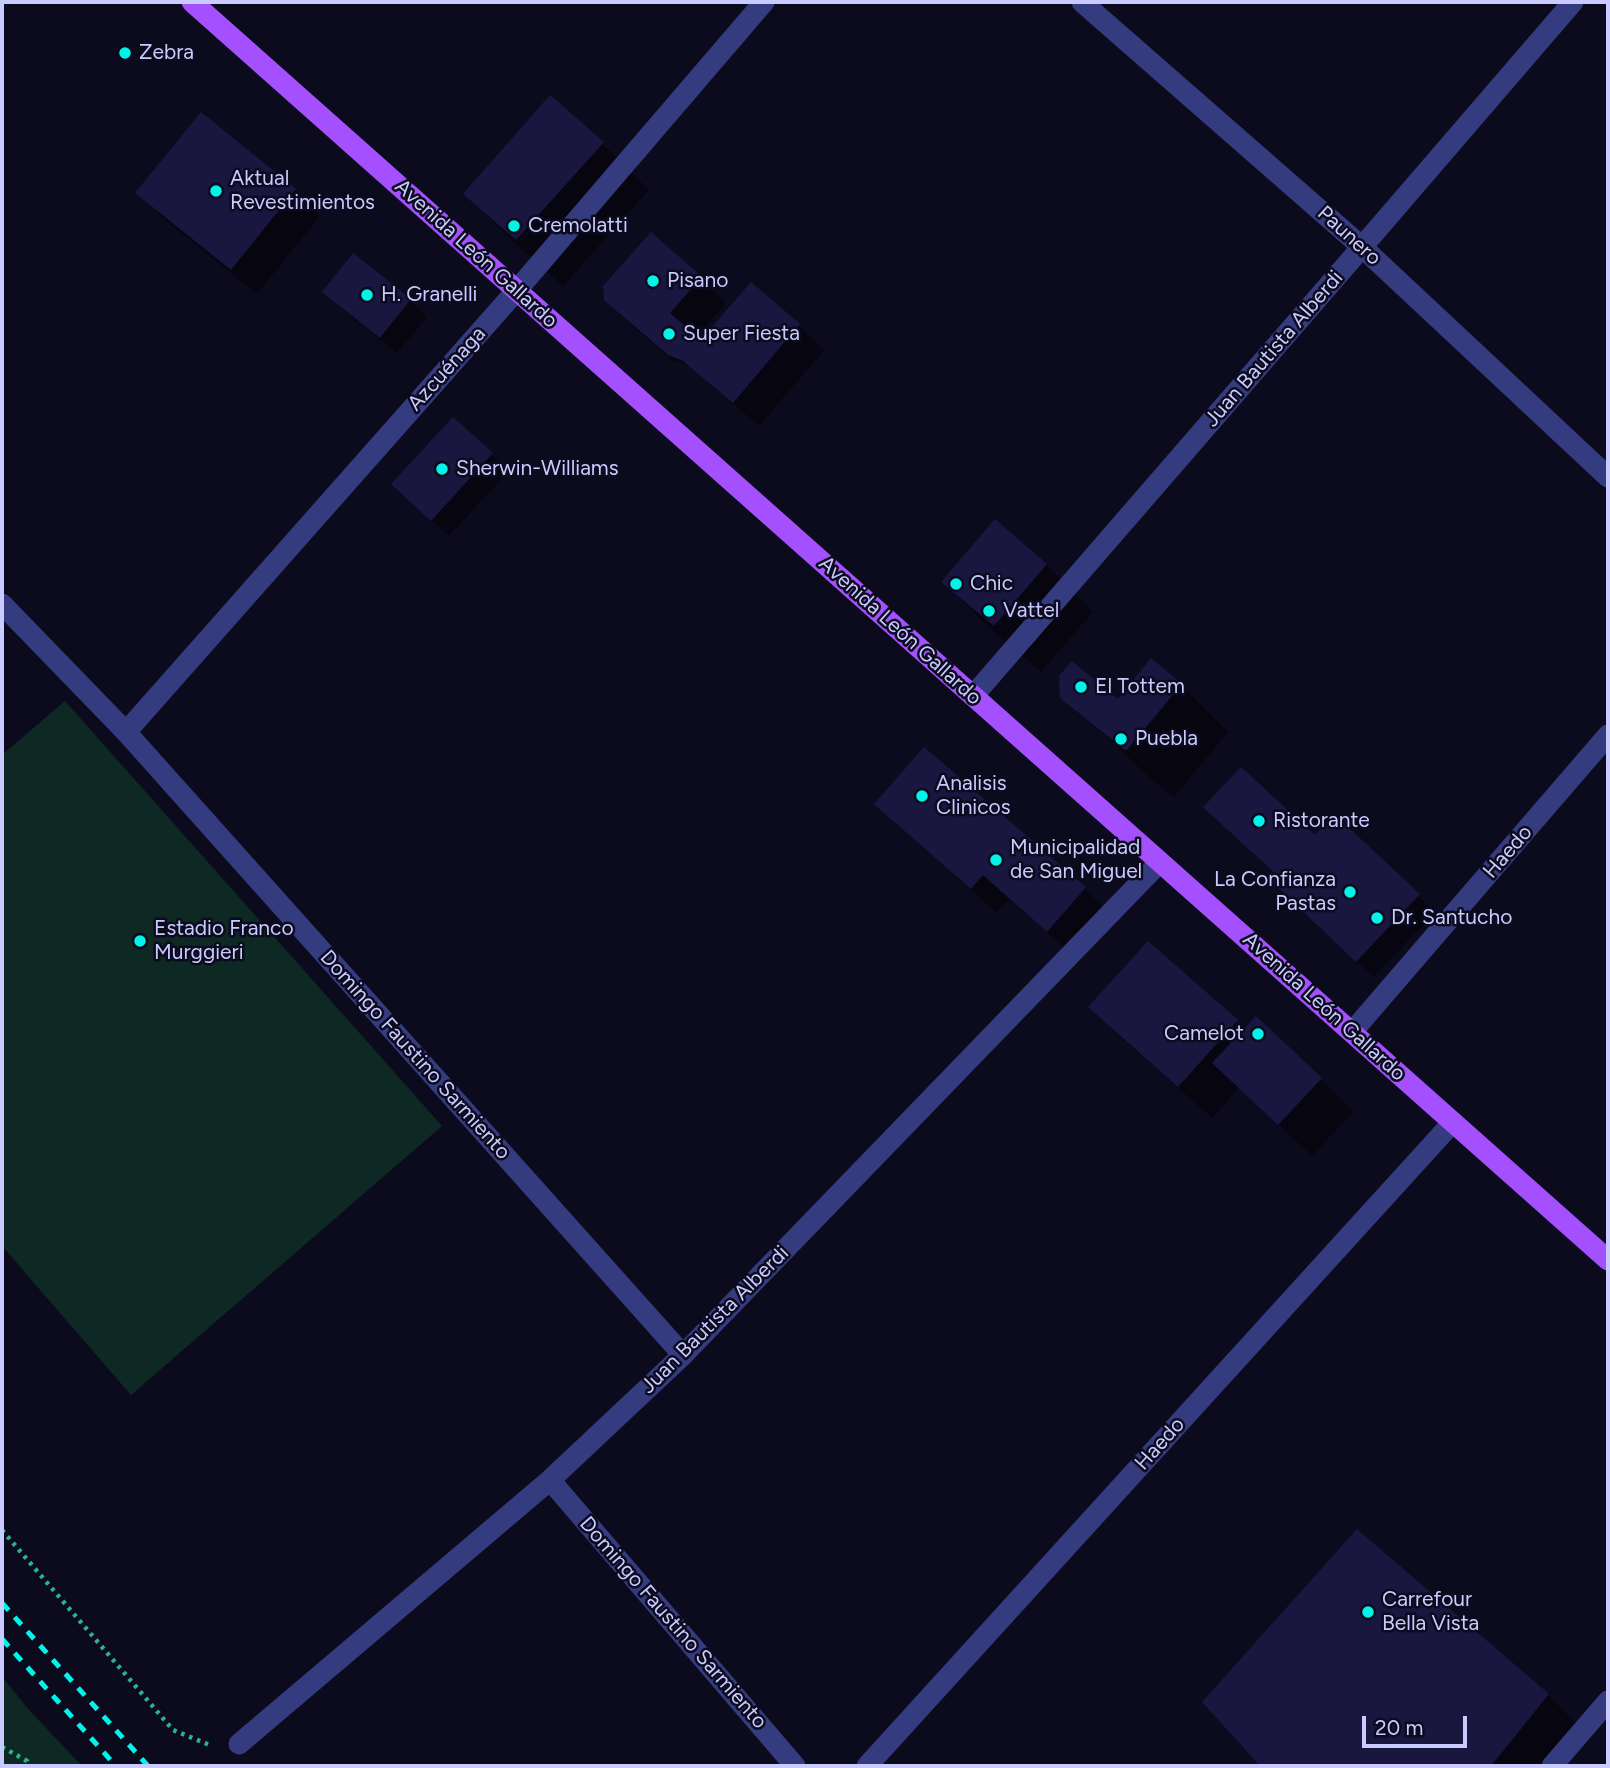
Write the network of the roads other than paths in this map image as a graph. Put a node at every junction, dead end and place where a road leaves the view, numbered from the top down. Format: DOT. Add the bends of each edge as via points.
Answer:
graph roads {
  1 [pos="192,2"];
  2 [pos="764,2"];
  3 [pos="1082,2"];
  4 [pos="1573,2"];
  5 [pos="1363,247"];
  6 [pos="517,290"];
  7 [pos="1608,477"];
  8 [pos="2,604"];
  9 [pos="973,696"];
  10 [pos="126,732"];
  11 [pos="1608,735"];
  12 [pos="1160,862"];
  13 [pos="1352,1032"];
  14 [pos="1453,1122"];
  15 [pos="1608,1259"];
  16 [pos="683,1355"];
  17 [pos="551,1480"];
  18 [pos="1608,1701"];
  19 [pos="239,1744"];
  20 [pos="796,1766"];
  21 [pos="867,1766"];
  22 [pos="1552,1766"];
  1 -- 6 [label="main road, Avenida León Gallardo"];
  2 -- 6 [label="street, Azcuénaga"];
  3 -- 5 [label="street, Paunero"];
  4 -- 5 [label="street, Juan Bautista Alberdi"];
  5 -- 7 [label="street, Paunero"];
  5 -- 9 [label="street, Juan Bautista Alberdi"];
  6 -- 9 [label="main road, Avenida León Gallardo"];
  6 -- 10 [label="street, Azcuénaga"];
  8 -- 10 [label="street, Domingo Faustino Sarmiento"];
  9 -- 12 [label="main road, Avenida León Gallardo"];
  10 -- 16 [label="street, Domingo Faustino Sarmiento"];
  11 -- 13 [label="street, Haedo"];
  12 -- 13 [label="main road, Avenida León Gallardo"];
  12 -- 16 [label="street, Juan Bautista Alberdi"];
  13 -- 14 [label="main road, Avenida León Gallardo"];
  14 -- 15 [label="main road, Avenida León Gallardo"];
  14 -- 21 [label="street, Haedo"];
  16 -- 17 [label="street, Juan Bautista Alberdi"];
  17 -- 19 [label="street, Juan Bautista Alberdi"];
  17 -- 20 [label="street, Domingo Faustino Sarmiento"];
  18 -- 22 [label="street"];
}
